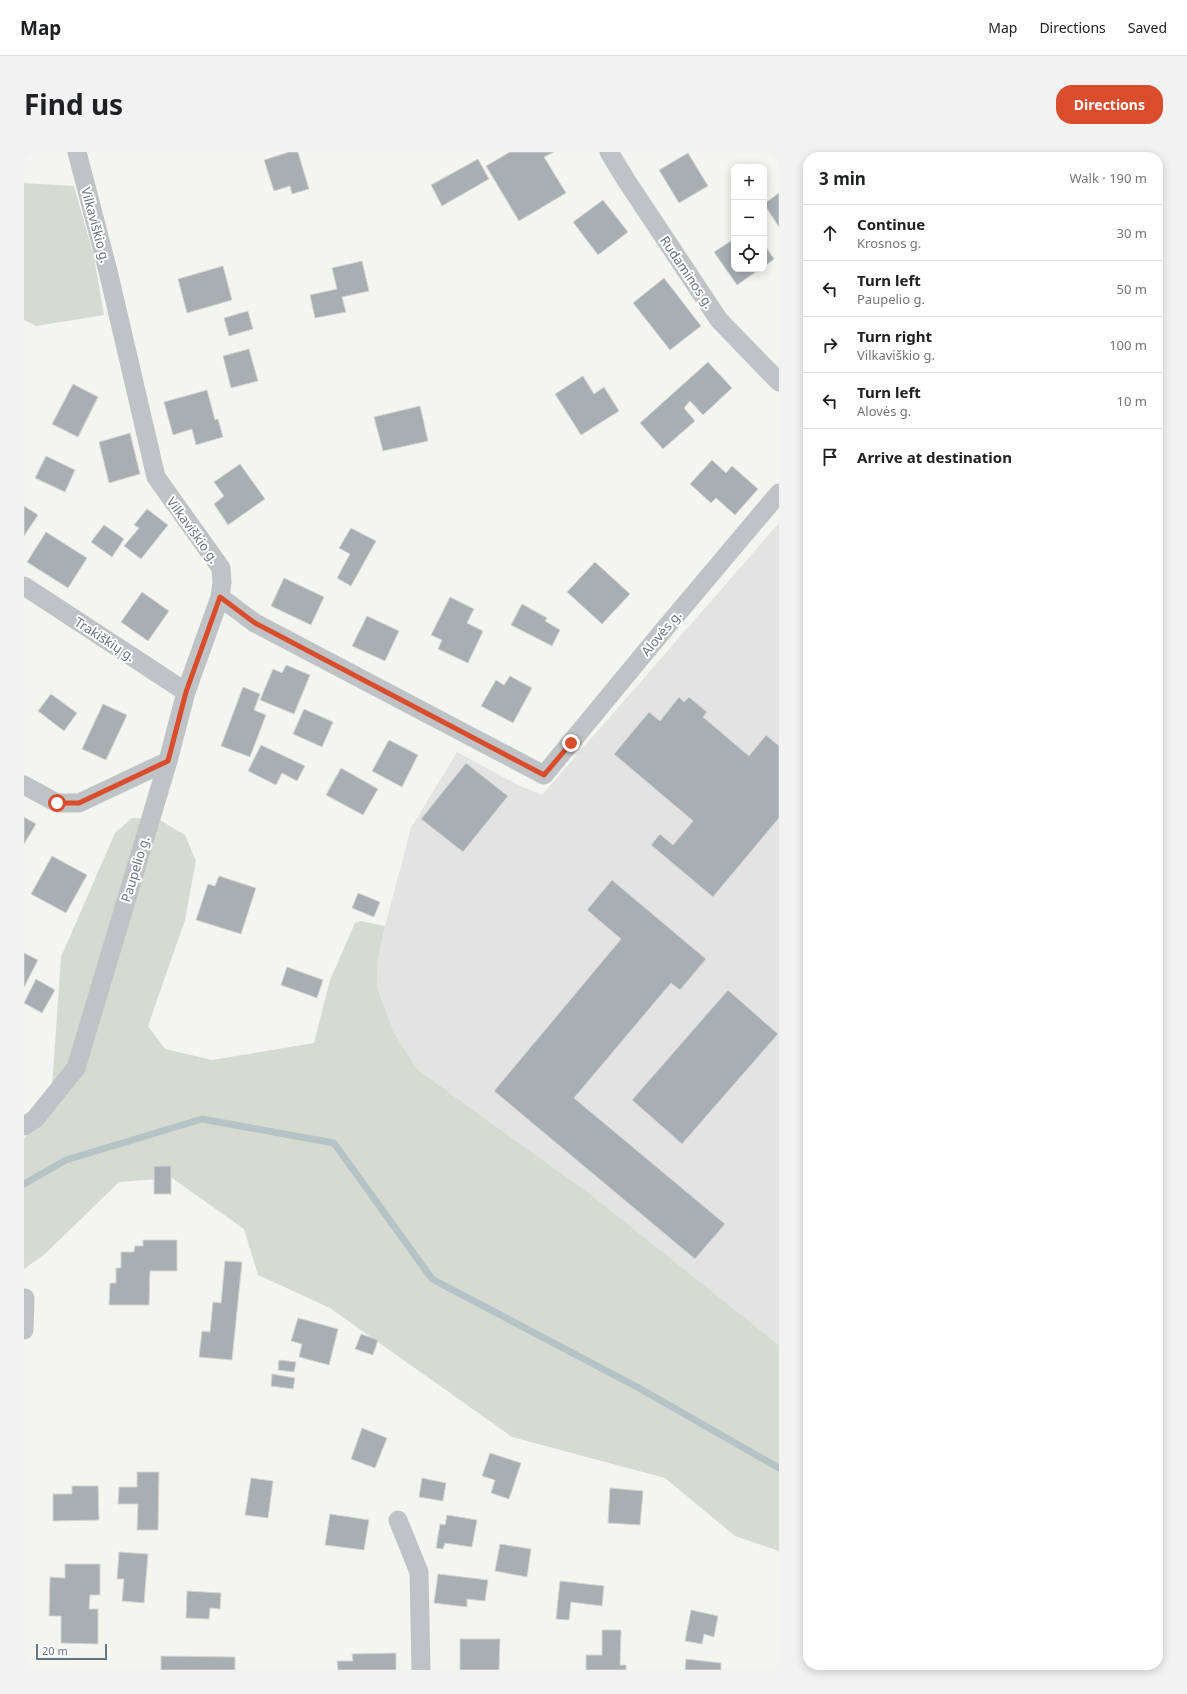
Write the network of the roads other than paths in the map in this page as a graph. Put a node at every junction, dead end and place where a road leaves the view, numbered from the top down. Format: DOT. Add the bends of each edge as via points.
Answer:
graph roads {
  1 [pos="77,152"];
  2 [pos="609,152"];
  3 [pos="779,382"];
  4 [pos="779,493"];
  5 [pos="24,586"];
  6 [pos="220,597"];
  7 [pos="186,692"];
  8 [pos="168,761"];
  9 [pos="24,785"];
  10 [pos="24,1126"];
  11 [pos="25,1298"];
  12 [pos="24,1330"];
  13 [pos="398,1520"];
  14 [pos="421,1670"];
  1 -- 6 [label="street, Vilkaviškio g." via="108,271 156,477 221,568"];
  2 -- 3 [label="street, Rudaminos g." via="719,320"];
  4 -- 6 [label="street, Alovės g." via="544,775 255,623"];
  5 -- 7 [label="street, Trakiškių g."];
  6 -- 7 [label="street, Paupelio g."];
  7 -- 8 [label="street, Paupelio g."];
  8 -- 9 [label="street" via="79,803 57,803"];
  8 -- 10 [label="street, Paupelio g." via="76,1068 35,1119"];
  11 -- 12 [label="street"];
  13 -- 14 [label="street" via="419,1572"];
}
